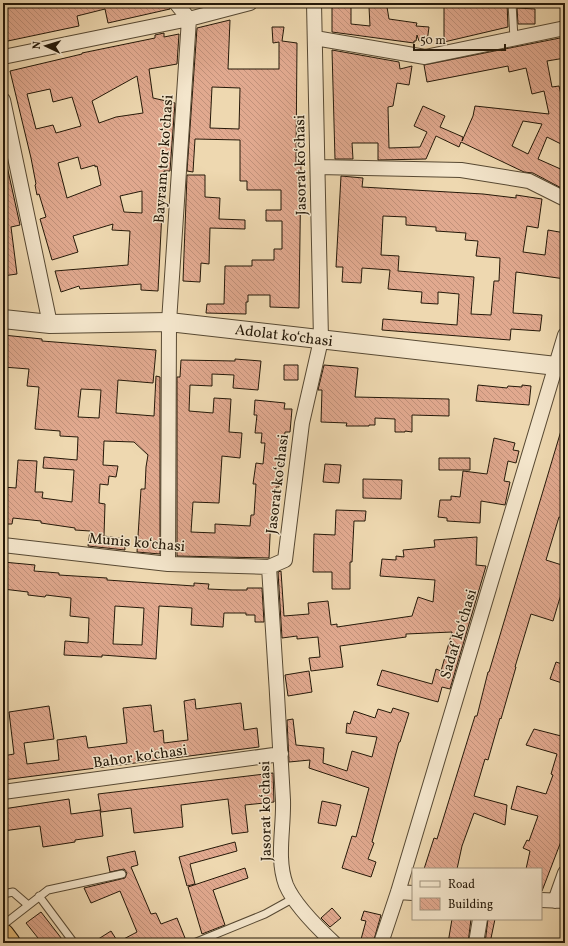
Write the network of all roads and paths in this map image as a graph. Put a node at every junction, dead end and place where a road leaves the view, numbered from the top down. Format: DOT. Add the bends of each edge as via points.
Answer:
graph roads {
  1 [pos="176,3"];
  2 [pos="250,3"];
  3 [pos="314,3"];
  4 [pos="512,3"];
  5 [pos="189,19"];
  6 [pos="565,28"];
  7 [pos="315,38"];
  8 [pos="514,39"];
  9 [pos="3,57"];
  10 [pos="3,100"];
  11 [pos="318,167"];
  12 [pos="565,199"];
  13 [pos="3,319"];
  14 [pos="169,322"];
  15 [pos="50,324"];
  16 [pos="565,334"];
  17 [pos="321,340"];
  18 [pos="560,366"];
  19 [pos="3,546"];
  20 [pos="168,564"];
  21 [pos="269,567"];
  22 [pos="281,754"];
  23 [pos="3,792"];
  24 [pos="565,873"];
  25 [pos="122,874"];
  26 [pos="398,892"];
  27 [pos="412,893"];
  28 [pos="3,894"];
  29 [pos="39,896"];
  30 [pos="294,898"];
  31 [pos="554,901"];
  32 [pos="28,905"];
  33 [pos="480,920"];
  34 [pos="3,925"];
  35 [pos="3,935"];
  36 [pos="9,943"];
  37 [pos="74,943"];
  38 [pos="194,943"];
  39 [pos="334,943"];
  40 [pos="382,943"];
  41 [pos="476,943"];
  1 -- 5 [label="street"];
  2 -- 5 [label="street"];
  3 -- 7 [label="street, Jasorat koʻchasi"];
  4 -- 8 [label="lane"];
  5 -- 9 [label="street"];
  5 -- 14 [label="street, Bayram tor koʻchasi"];
  6 -- 8 [label="street"];
  7 -- 8 [label="street" via="425,57"];
  7 -- 11 [label="street, Jasorat koʻchasi"];
  10 -- 15 [label="street"];
  11 -- 12 [label="street" via="461,170 529,181"];
  11 -- 17 [label="street, Jasorat koʻchasi"];
  13 -- 15 [label="street, Adolat koʻchasi"];
  14 -- 15 [label="street, Adolat koʻchasi"];
  14 -- 17 [label="street, Adolat koʻchasi"];
  14 -- 20 [label="street, Bayram tor koʻchasi"];
  16 -- 18 [label="street, Sadaf koʻchasi"];
  17 -- 18 [label="street, Adolat koʻchasi"];
  17 -- 21 [label="street, Jasorat koʻchasi" via="302,423 284,560"];
  18 -- 26 [label="street, Sadaf koʻchasi"];
  19 -- 20 [label="street, Munis koʻchasi"];
  20 -- 21 [label="street, Munis koʻchasi"];
  21 -- 22 [label="street, Jasorat koʻchasi"];
  22 -- 23 [label="street, Bahor koʻchasi"];
  22 -- 30 [label="street, Jasorat koʻchasi" via="281,862 286,884"];
  24 -- 31 [label="street"];
  25 -- 29 [label="lane" via="48,890"];
  26 -- 27 [label="street"];
  26 -- 40 [label="street, Sadaf koʻchasi"];
  28 -- 32 [label="lane" via="13,892"];
  29 -- 32 [label="lane"];
  29 -- 37 [label="lane"];
  30 -- 38 [label="lane" via="265,914"];
  30 -- 39 [label="street, Jasorat koʻchasi"];
  32 -- 34 [label="lane"];
  33 -- 41 [label="street"];
  35 -- 36 [label="highway"];
}
